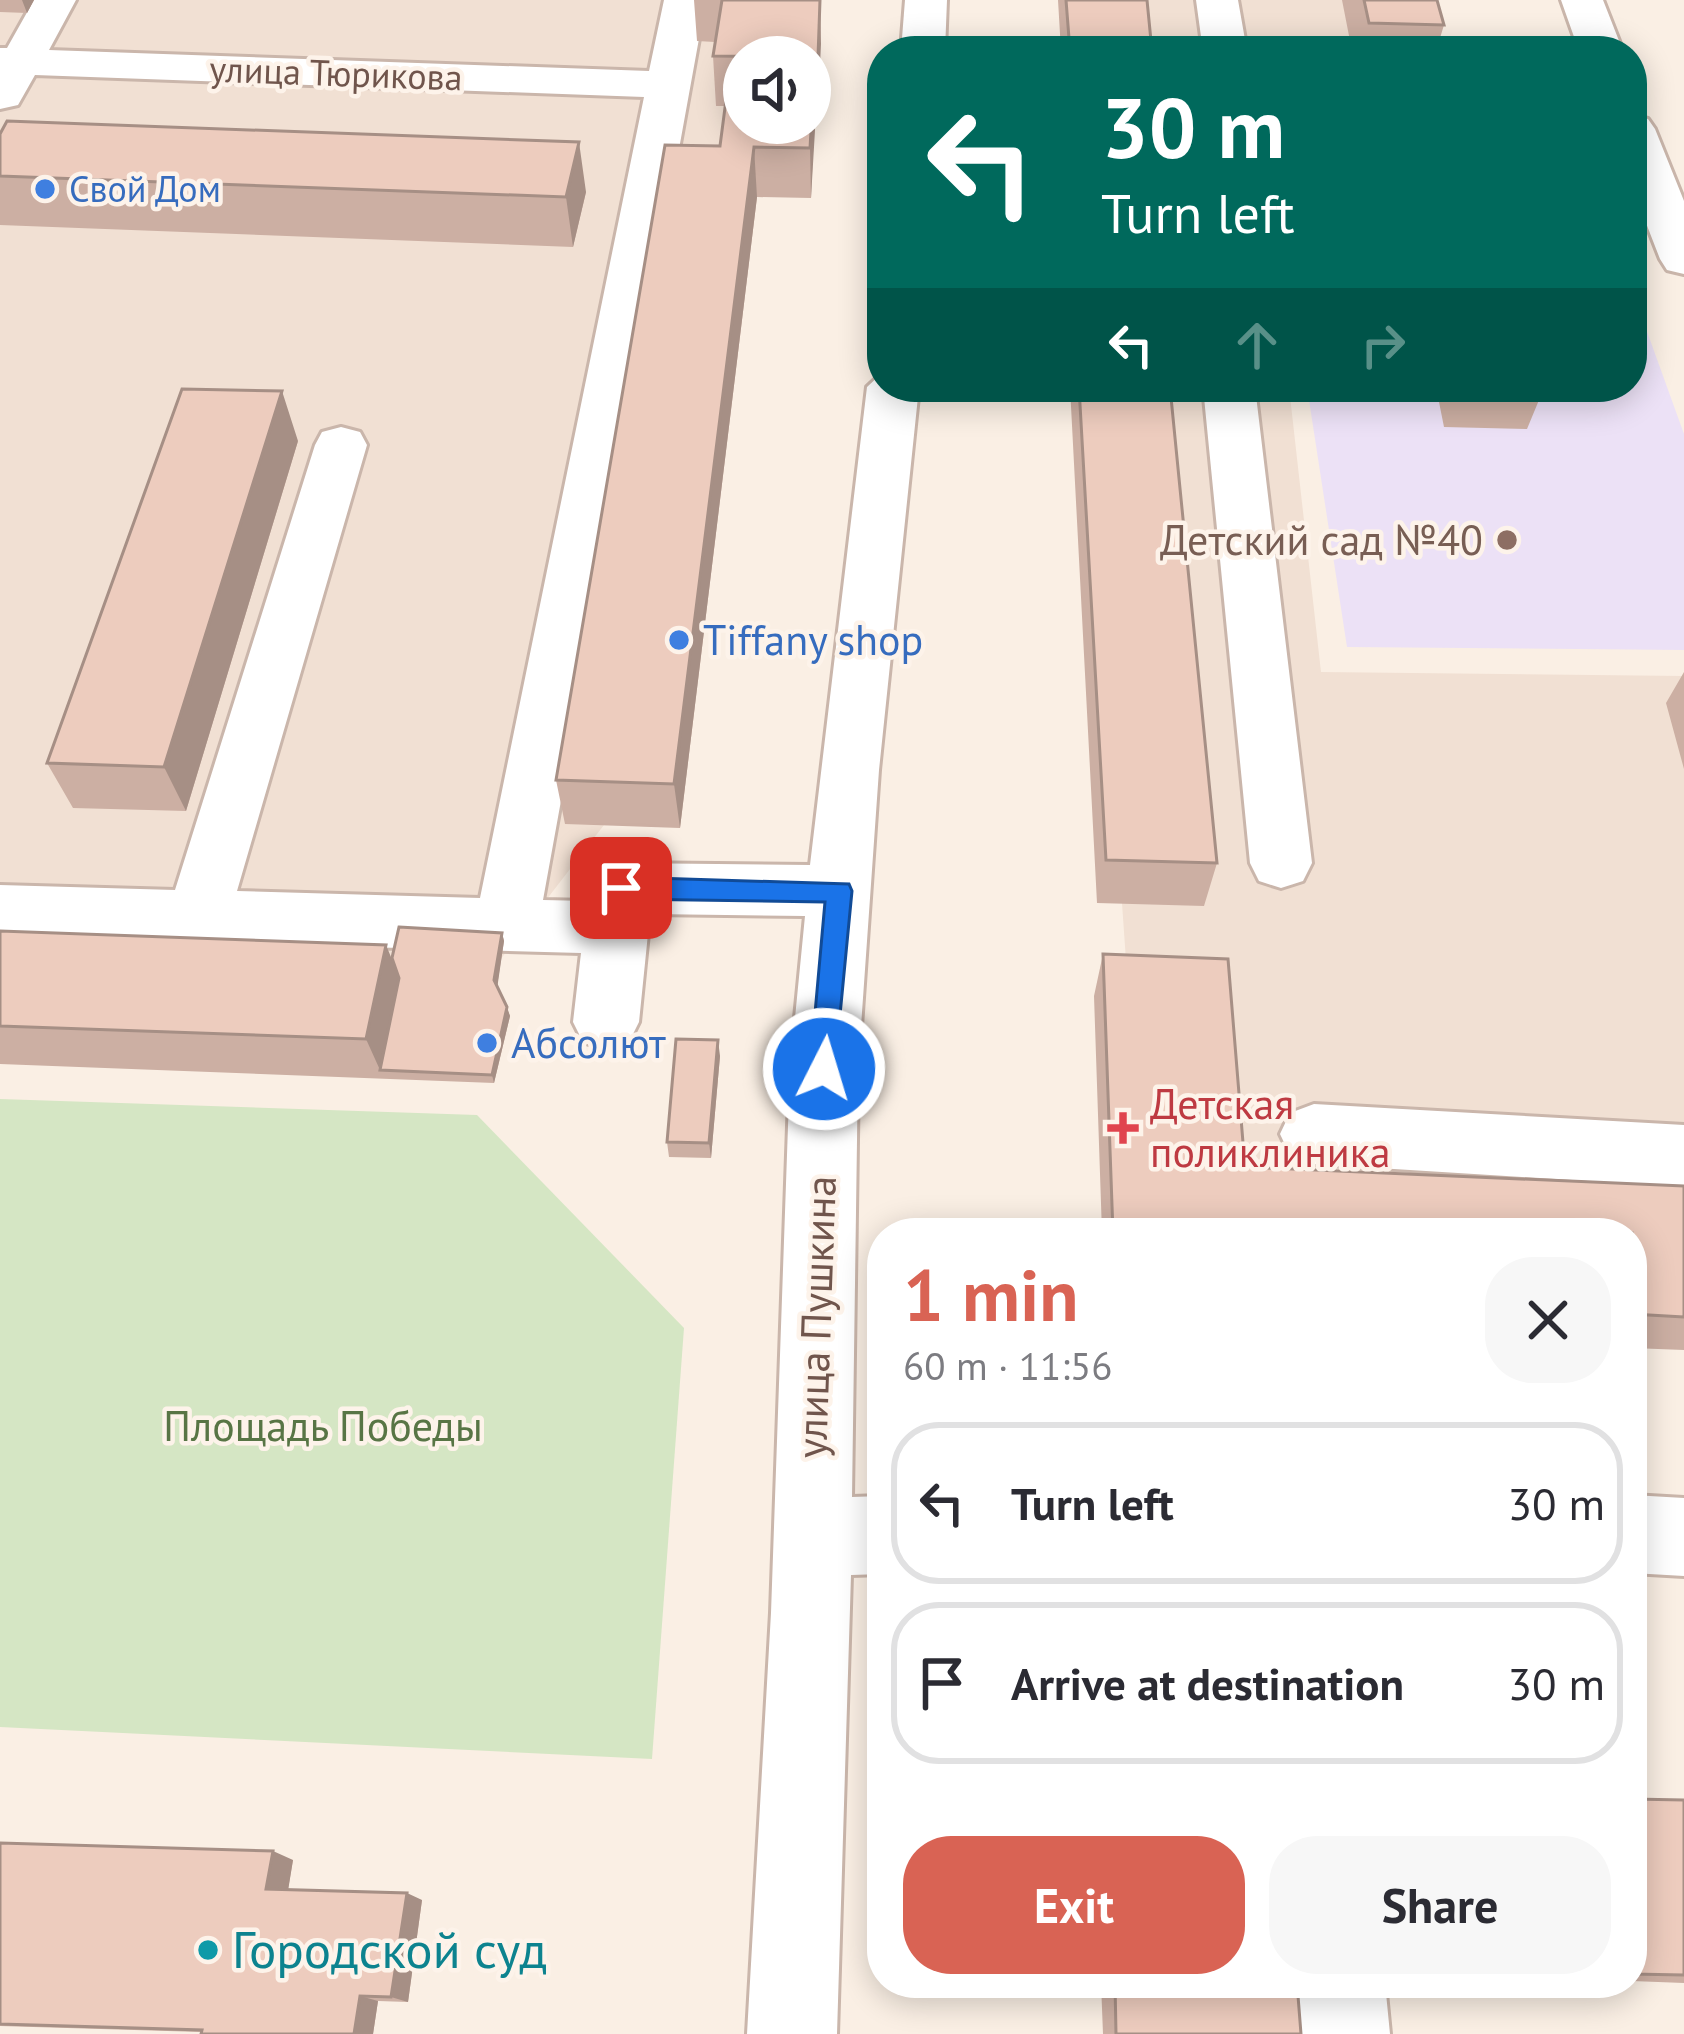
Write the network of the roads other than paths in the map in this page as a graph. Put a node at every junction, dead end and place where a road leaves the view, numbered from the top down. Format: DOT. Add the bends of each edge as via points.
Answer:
graph roads {
  1 [pos="55,0"];
  2 [pos="685,0"];
  3 [pos="926,0"];
  4 [pos="1217,0"];
  5 [pos="1582,0"];
  6 [pos="924,36"];
  7 [pos="1223,36"];
  8 [pos="1595,36"];
  9 [pos="7,74"];
  10 [pos="671,85"];
  11 [pos="1647,166"];
  12 [pos="1684,259"];
  13 [pos="890,402"];
  14 [pos="1231,402"];
  15 [pos="341,446"];
  16 [pos="1281,863"];
  17 [pos="839,891"];
  18 [pos="0,911"];
  19 [pos="198,917"];
  20 [pos="506,927"];
  21 [pos="619,928"];
  22 [pos="606,1022"];
  23 [pos="1314,1134"];
  24 [pos="1684,1156"];
  25 [pos="1647,1535"];
  26 [pos="847,1536"];
  27 [pos="1684,1537"];
  28 [pos="1342,1998"];
  29 [pos="792,2034"];
  30 [pos="1345,2034"];
  1 -- 9 [label="street"];
  2 -- 10 [label="street"];
  3 -- 6 [label="street"];
  4 -- 7 [label="street"];
  5 -- 8 [label="street"];
  9 -- 10 [label="street, улица Тюрикова"];
  10 -- 20 [label="street"];
  11 -- 12 [label="street"];
  13 -- 17 [label="street, улица Пушкина"];
  14 -- 16 [label="street"];
  15 -- 19 [label="street"];
  17 -- 21 [label="street" via="621,888"];
  17 -- 26 [label="street, улица Пушкина" via="824,1069"];
  18 -- 19 [label="street"];
  19 -- 20 [label="street"];
  20 -- 21 [label="street"];
  21 -- 22 [label="street"];
  23 -- 24 [label="street"];
  25 -- 27 [label="street"];
  26 -- 29 [label="street, улица Пушкина"];
  28 -- 30 [label="street"];
}
